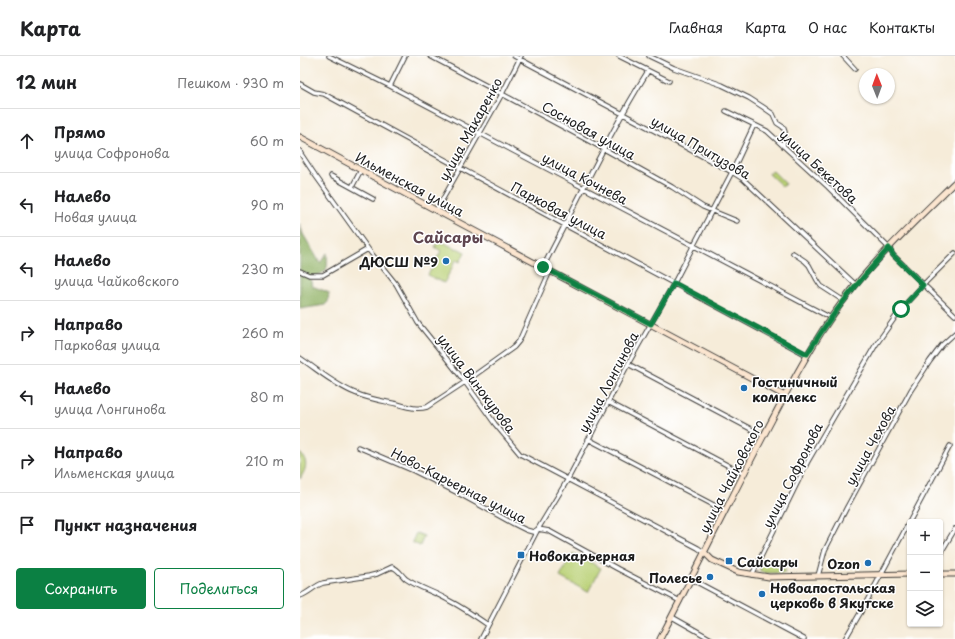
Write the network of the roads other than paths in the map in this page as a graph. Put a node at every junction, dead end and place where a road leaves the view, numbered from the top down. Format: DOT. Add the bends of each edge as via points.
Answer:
graph roads {
  1 [pos="329,56"];
  2 [pos="405,56"];
  3 [pos="430,56"];
  4 [pos="514,56"];
  5 [pos="619,56"];
  6 [pos="649,56"];
  7 [pos="843,56"];
  8 [pos="520,57"];
  9 [pos="855,69"];
  10 [pos="648,70"];
  11 [pos="669,81"];
  12 [pos="300,84"];
  13 [pos="390,86"];
  14 [pos="502,94"];
  15 [pos="726,111"];
  16 [pos="623,114"];
  17 [pos="754,125"];
  18 [pos="480,134"];
  19 [pos="300,139"];
  20 [pos="783,146"];
  21 [pos="604,149"];
  22 [pos="300,151"];
  23 [pos="460,168"];
  24 [pos="361,170"];
  25 [pos="732,172"];
  26 [pos="331,176"];
  27 [pos="955,182"];
  28 [pos="352,187"];
  29 [pos="584,189"];
  30 [pos="373,198"];
  31 [pos="712,210"];
  32 [pos="436,211"];
  33 [pos="737,221"];
  34 [pos="565,225"];
  35 [pos="693,246"];
  36 [pos="889,248"];
  37 [pos="368,249"];
  38 [pos="793,253"];
  39 [pos="955,253"];
  40 [pos="543,267"];
  41 [pos="550,270"];
  42 [pos="300,271"];
  43 [pos="674,283"];
  44 [pos="856,285"];
  45 [pos="923,285"];
  46 [pos="844,301"];
  47 [pos="955,315"];
  48 [pos="831,318"];
  49 [pos="651,324"];
  50 [pos="955,333"];
  51 [pos="807,354"];
  52 [pos="300,358"];
  53 [pos="628,364"];
  54 [pos="465,382"];
  55 [pos="785,396"];
  56 [pos="608,402"];
  57 [pos="764,436"];
  58 [pos="588,439"];
  59 [pos="950,446"];
  60 [pos="358,447"];
  61 [pos="744,474"];
  62 [pos="568,479"];
  63 [pos="725,511"];
  64 [pos="538,529"];
  65 [pos="955,529"];
  66 [pos="705,553"];
  67 [pos="941,555"];
  68 [pos="881,574"];
  69 [pos="907,574"];
  70 [pos="943,574"];
  71 [pos="955,574"];
  72 [pos="752,575"];
  73 [pos="818,576"];
  74 [pos="691,579"];
  75 [pos="300,596"];
  76 [pos="680,601"];
  77 [pos="672,617"];
  78 [pos="488,625"];
  79 [pos="481,639"];
  80 [pos="660,639"];
  81 [pos="711,639"];
  82 [pos="804,639"];
  83 [pos="845,639"];
  1 -- 13 [label="street, улица Кочнева"];
  2 -- 13 [label="street"];
  3 -- 14 [label="street, Сосновая улица"];
  4 -- 8 [label="street, улица Притузова"];
  5 -- 10 [label="street"];
  6 -- 20 [label="street" via="722,85 763,107 773,114 777,123 784,129"];
  7 -- 9 [label="street"];
  8 -- 14 [label="street, улица Макаренко"];
  8 -- 16 [label="street, улица Притузова"];
  10 -- 11 [label="street"];
  10 -- 16 [label="street"];
  12 -- 23 [label="street, Парковая улица" via="324,94"];
  13 -- 18 [label="street, улица Кочнева"];
  14 -- 18 [label="street, улица Макаренко"];
  14 -- 21 [label="street, Сосновая улица"];
  15 -- 17 [label="street, улица Бекетова"];
  16 -- 21 [label="street"];
  16 -- 25 [label="street, улица Притузова"];
  17 -- 20 [label="street, улица Бекетова" via="767,131"];
  17 -- 25 [label="street, улица Лонгинова"];
  18 -- 23 [label="street, улица Макаренко"];
  18 -- 29 [label="street, улица Кочнева"];
  19 -- 24 [label="main road, Ильменская улица"];
  20 -- 36 [label="street, улица Бекетова"];
  21 -- 29 [label="street"];
  21 -- 31 [label="street, Сосновая улица"];
  22 -- 37 [label="street, улица Винокурова"];
  23 -- 32 [label="street, улица Макаренко"];
  23 -- 34 [label="street, Парковая улица"];
  24 -- 28 [label="street"];
  24 -- 32 [label="main road, Ильменская улица"];
  25 -- 31 [label="street, улица Лонгинова"];
  25 -- 44 [label="street, улица Притузова"];
  26 -- 28 [label="street"];
  27 -- 36 [label="main road, улица Чайковского"];
  28 -- 30 [label="street"];
  29 -- 34 [label="street"];
  29 -- 35 [label="street, улица Кочнева"];
  31 -- 33 [label="street, Сосновая улица"];
  31 -- 35 [label="street, улица Лонгинова"];
  32 -- 40 [label="main road, Ильменская улица"];
  34 -- 40 [label="street"];
  34 -- 43 [label="street, Парковая улица"];
  35 -- 43 [label="street, улица Лонгинова"];
  35 -- 48 [label="street, улица Кочнева"];
  36 -- 44 [label="main road, улица Чайковского"];
  36 -- 45 [label="street, улица Бекетова"];
  37 -- 42 [label="street" via="323,275 309,275"];
  37 -- 54 [label="street, улица Винокурова" via="396,284 418,323"];
  38 -- 46 [label="street" via="805,261 821,286"];
  39 -- 45 [label="street, улица Софронова"];
  40 -- 41 [label="main road, Ильменская улица"];
  41 -- 49 [label="main road, Ильменская улица"];
  41 -- 54 [label="street" via="519,341"];
  43 -- 49 [label="street, улица Лонгинова"];
  43 -- 51 [label="street, Парковая улица"];
  44 -- 46 [label="main road, улица Чайковского"];
  45 -- 47 [label="street, улица Бекетова"];
  45 -- 72 [label="street, улица Софронова" via="901,309 875,346 808,460"];
  46 -- 48 [label="main road, улица Чайковского"];
  48 -- 51 [label="main road, улица Чайковского"];
  49 -- 53 [label="street, улица Лонгинова"];
  49 -- 55 [label="main road, Ильменская улица"];
  50 -- 73 [label="street, улица Чехова" via="942,345 912,390 825,550"];
  51 -- 55 [label="main road, улица Чайковского"];
  52 -- 54 [label="street" via="354,393 420,409 428,407"];
  53 -- 56 [label="street, улица Лонгинова"];
  53 -- 57 [label="street"];
  54 -- 62 [label="street, улица Винокурова" via="494,424 520,454"];
  55 -- 57 [label="main road, улица Чайковского"];
  56 -- 58 [label="street, улица Лонгинова"];
  56 -- 61 [label="street"];
  57 -- 61 [label="main road, улица Чайковского"];
  58 -- 62 [label="street, улица Лонгинова"];
  58 -- 63 [label="street"];
  59 -- 68 [label="street"];
  60 -- 64 [label="street, Ново-Карьерная улица" via="414,470 526,530 532,532"];
  61 -- 63 [label="main road, улица Чайковского"];
  62 -- 64 [label="street, улица Лонгинова"];
  62 -- 66 [label="street, улица Винокурова"];
  63 -- 66 [label="main road, улица Чайковского"];
  64 -- 76 [label="street, Ново-Карьерная улица" via="549,532"];
  64 -- 78 [label="street, улица Лонгинова"];
  65 -- 67 [label="street"];
  66 -- 72 [label="main road" via="712,560 738,572"];
  66 -- 74 [label="main road, улица Чайковского"];
  68 -- 69 [label="main road"];
  68 -- 73 [label="main road"];
  68 -- 83 [label="street"];
  70 -- 71 [label="main road"];
  72 -- 73 [label="main road"];
  74 -- 76 [label="main road, улица Чайковского"];
  74 -- 82 [label="street"];
  75 -- 78 [label="street" via="323,583 377,574 392,567 399,570 406,579 448,599"];
  76 -- 77 [label="main road, улица Чайковского"];
  77 -- 80 [label="main road, улица Чайковского"];
  77 -- 81 [label="street"];
  78 -- 79 [label="street, улица Лонгинова"];
}
